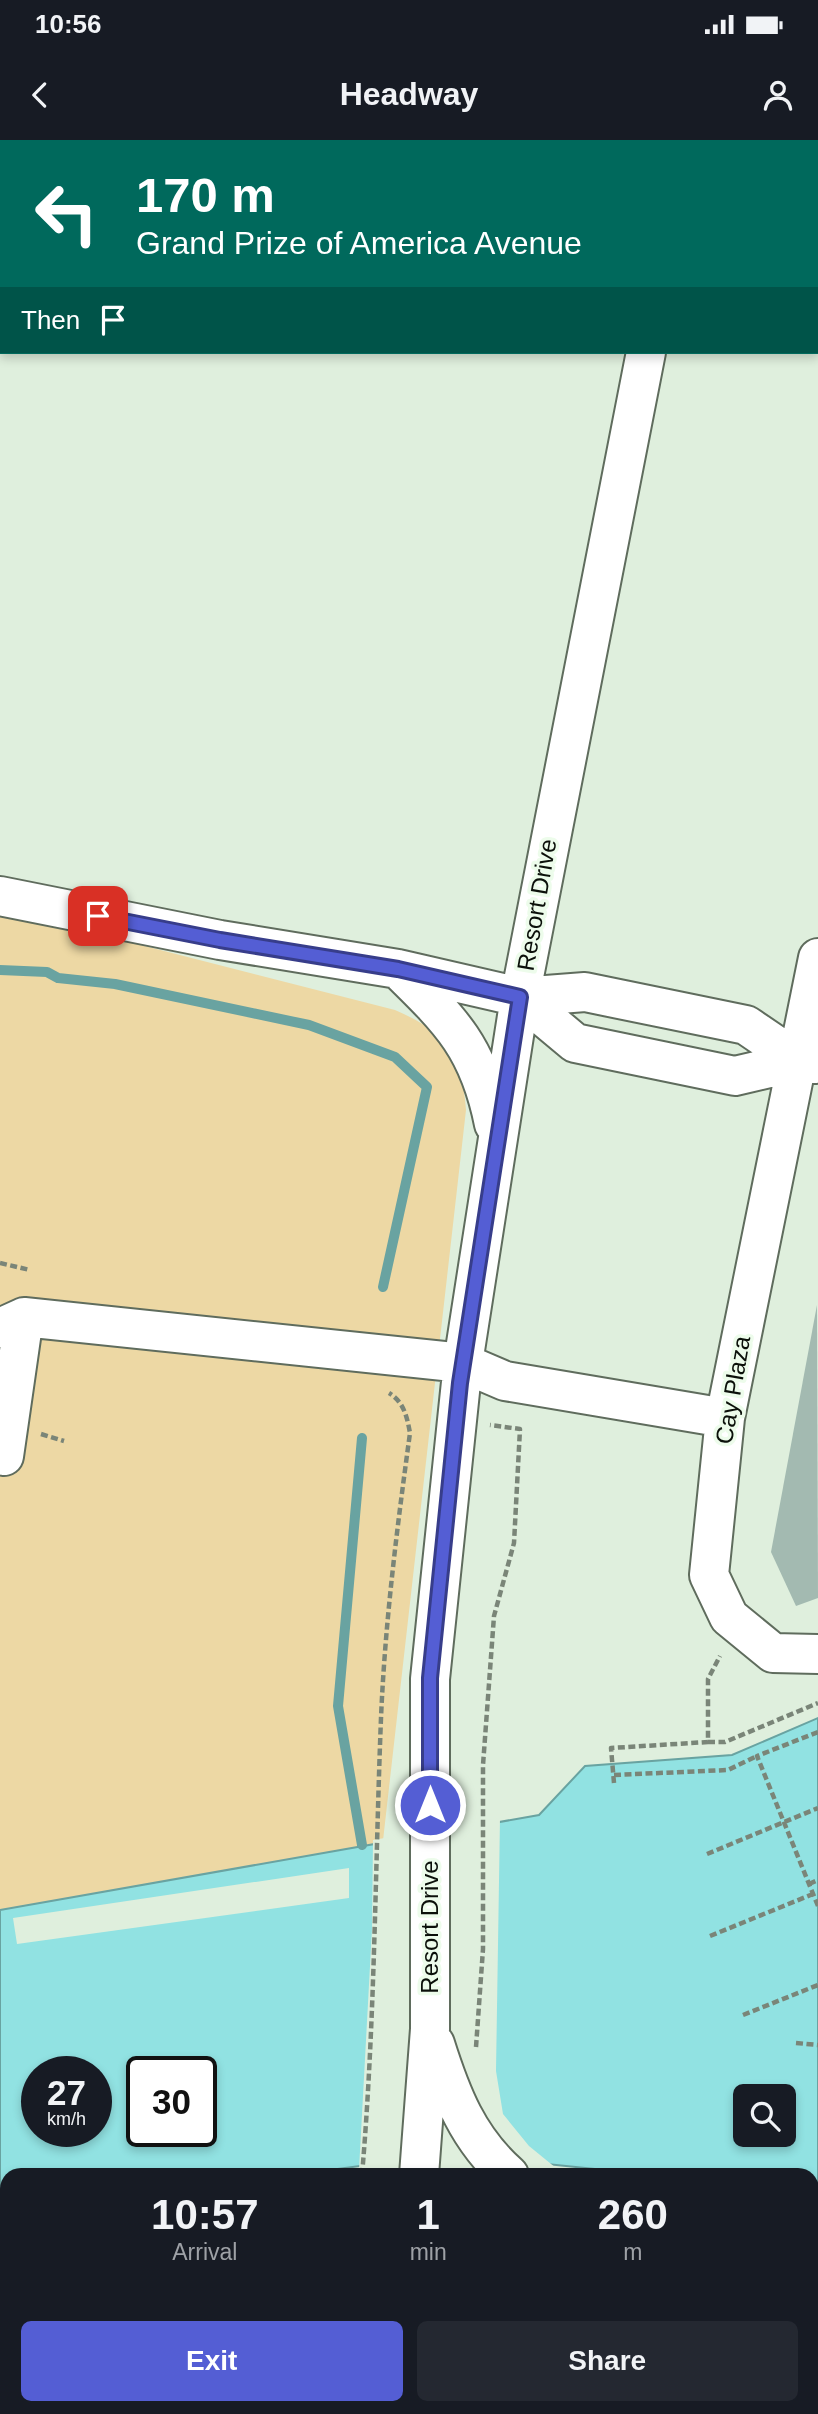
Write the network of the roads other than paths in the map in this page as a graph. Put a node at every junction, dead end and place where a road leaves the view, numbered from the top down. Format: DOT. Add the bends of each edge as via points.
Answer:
graph roads {
  1 [pos="646,354"];
  2 [pos="0,896"];
  3 [pos="818,958"];
  4 [pos="398,969"];
  5 [pos="520,997"];
  6 [pos="809,1063"];
  7 [pos="497,1139"];
  8 [pos="12,1323"];
  9 [pos="463,1363"];
  10 [pos="725,1418"];
  11 [pos="17,1443"];
  12 [pos="818,1654"];
  13 [pos="430,2029"];
  14 [pos="420,2168"];
  15 [pos="502,2168"];
  1 -- 5 [label="street, Resort Drive"];
  2 -- 4 [label="street" via="220,940"];
  3 -- 6 [label="street, Cay Plaza"];
  4 -- 5 [label="street"];
  4 -- 7 [label="street" via="467,1043 486,1086"];
  5 -- 6 [label="street" via="585,992 746,1025"];
  5 -- 6 [label="street" via="575,1043 734,1076"];
  5 -- 7 [label="street, Resort Drive"];
  6 -- 10 [label="street, Cay Plaza"];
  7 -- 9 [label="street, Resort Drive"];
  8 -- 9 [label="street"];
  8 -- 11 [label="street"];
  9 -- 10 [label="street" via="505,1381"];
  9 -- 13 [label="street, Resort Drive" via="430,1678"];
  10 -- 12 [label="street, Cay Plaza" via="709,1575 729,1617 773,1653"];
  13 -- 14 [label="street, Resort Drive"];
  13 -- 15 [label="street" via="461,2116 483,2150"];
}
